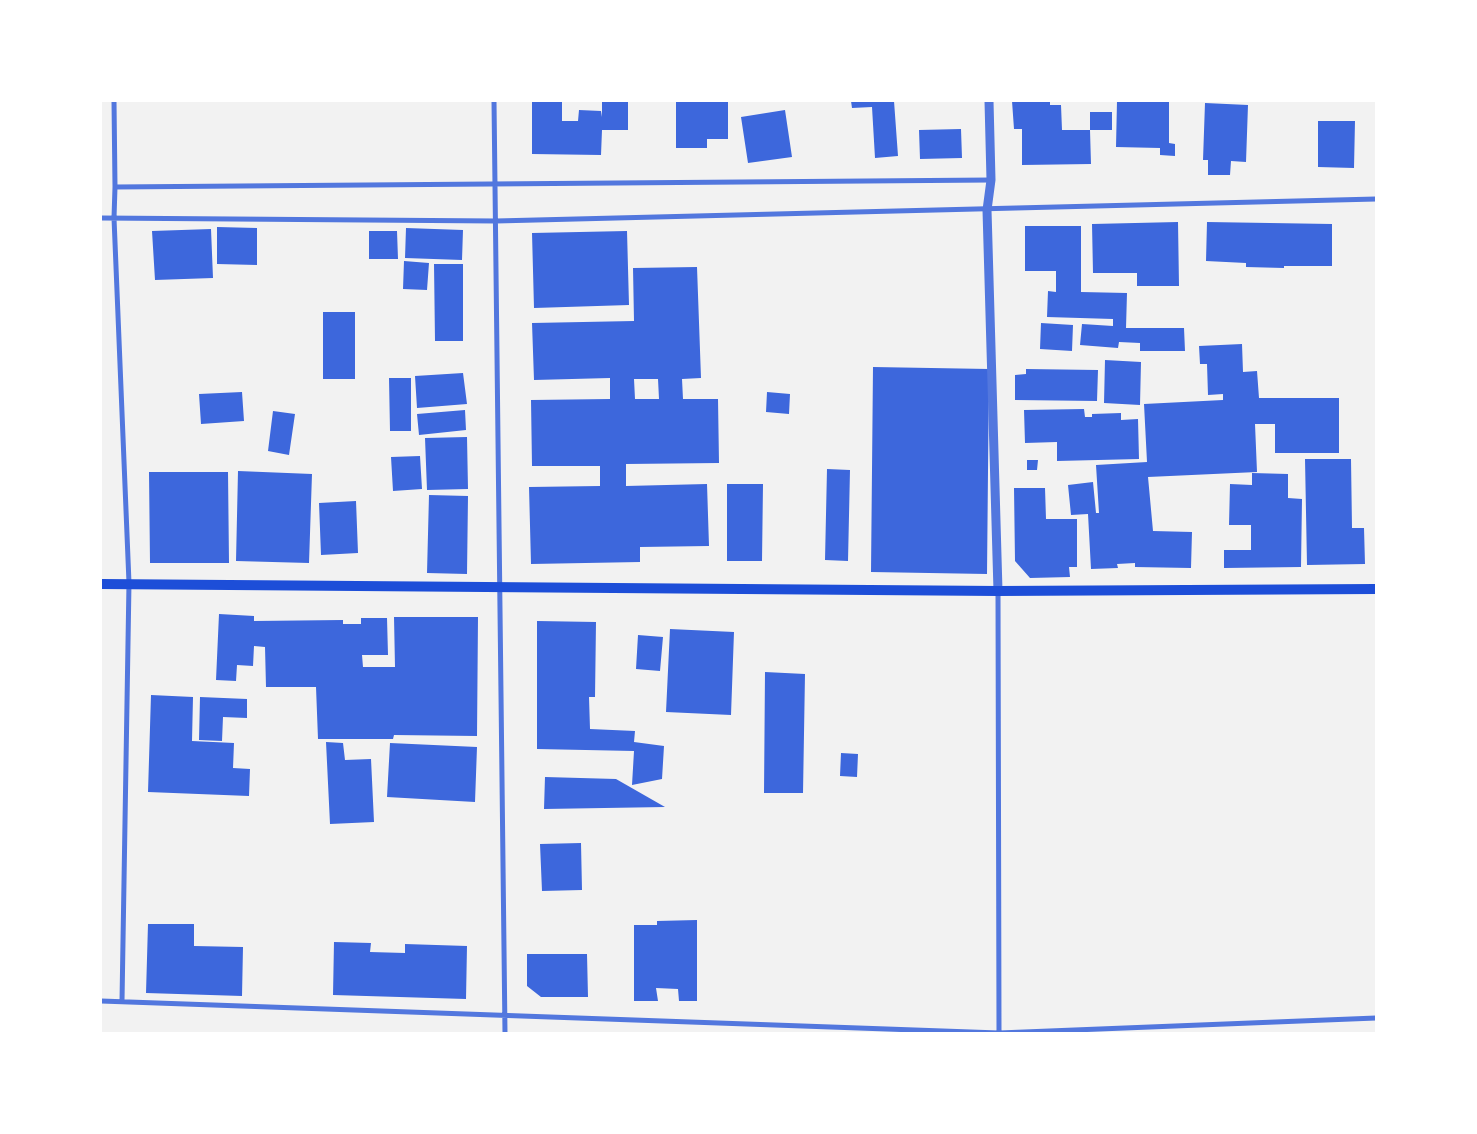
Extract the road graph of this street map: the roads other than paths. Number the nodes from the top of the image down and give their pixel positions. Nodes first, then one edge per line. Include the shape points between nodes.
1 (114, 101) edge
2 (494, 101) edge
3 (989, 101) edge
4 (991, 180) junction
5 (496, 183) junction
6 (116, 187) junction
7 (1376, 199) edge
8 (987, 210) junction
9 (101, 218) edge
10 (114, 218) junction
11 (496, 221) junction
12 (129, 583) junction
13 (101, 584) edge
14 (499, 587) junction
15 (1376, 589) edge
16 (998, 590) junction
17 (101, 1001) edge
18 (122, 1001) junction
19 (505, 1015) junction
20 (1376, 1018) edge
21 (505, 1033) edge
22 (999, 1033) edge

1 - 6 street
2 - 5 street
3 - 4 street
4 - 5 street
4 - 8 street
5 - 6 street
5 - 11 street
6 - 10 street
7 - 8 street
8 - 11 street
8 - 16 street
9 - 10 street
10 - 11 street
10 - 12 street
11 - 14 street
12 - 13 main road
12 - 14 main road
12 - 18 street
14 - 16 main road
14 - 19 street
15 - 16 main road
16 - 22 street
17 - 18 street
18 - 19 street
19 - 21 street
19 - 22 street
20 - 22 street

